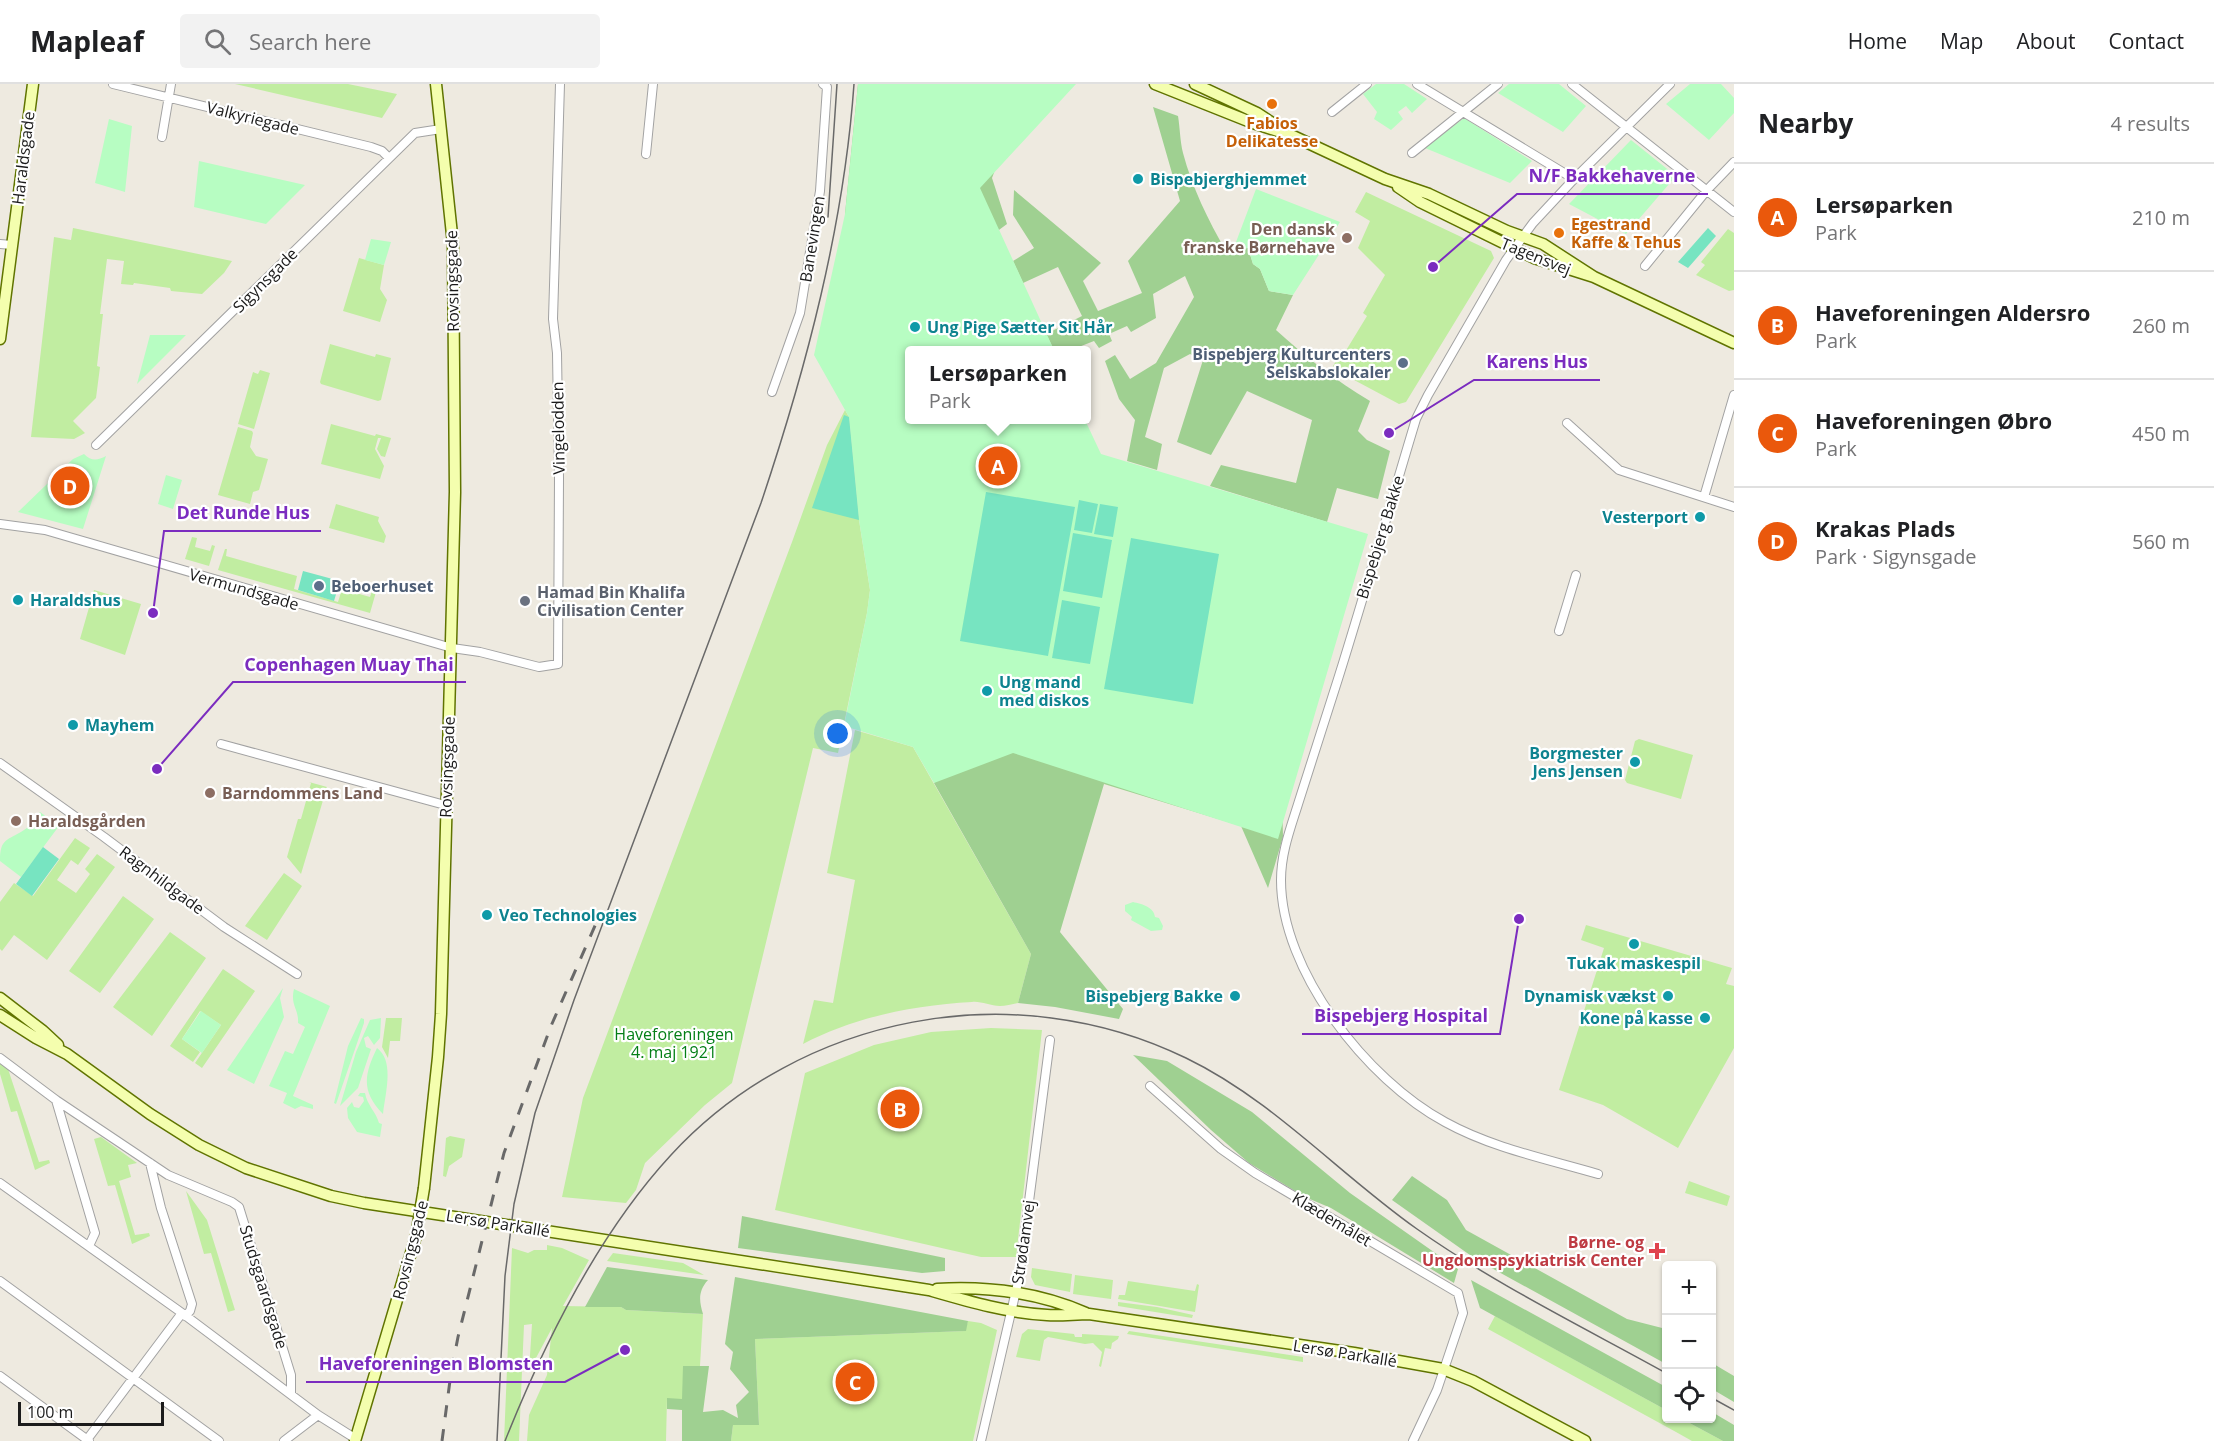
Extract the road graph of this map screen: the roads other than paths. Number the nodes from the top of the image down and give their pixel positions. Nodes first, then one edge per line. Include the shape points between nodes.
1 (33, 84) edge
2 (113, 84) edge
3 (171, 84) edge
4 (435, 84) edge
5 (560, 84) edge
6 (653, 84) edge
7 (823, 84) edge
8 (1158, 84) edge
9 (1195, 84) edge
10 (1367, 84) edge
11 (1417, 84) edge
12 (1498, 84) edge
13 (1572, 84) edge
14 (1670, 84) edge
15 (169, 97) junction
16 (1332, 112) dead end
17 (1463, 112) junction
18 (1626, 126) junction
19 (441, 129) junction
20 (1293, 136) junction
21 (162, 138) dead end
22 (1412, 153) dead end
23 (646, 154) dead end
24 (389, 158) junction
25 (1734, 162) edge
26 (1385, 179) junction
27 (1574, 179) junction
28 (1707, 190) junction
29 (1734, 212) edge
30 (1523, 236) junction
31 (0, 244) edge
32 (12, 245) junction
33 (1515, 249) junction
34 (1645, 266) dead end
35 (1594, 278) junction
36 (0, 339) edge
37 (1734, 343) edge
38 (772, 392) dead end
39 (1734, 395) edge
40 (1567, 423) dead end
41 (96, 445) dead end
42 (1704, 497) junction
43 (1734, 507) edge
44 (0, 524) edge
45 (1576, 575) dead end
46 (1559, 631) dead end
47 (452, 648) junction
48 (220, 744) dead end
49 (0, 763) edge
50 (445, 805) junction
51 (297, 974) dead end
52 (0, 998) edge
53 (0, 1015) edge
54 (1050, 1040) dead end
55 (67, 1054) junction
56 (0, 1058) edge
57 (1150, 1086) dead end
58 (56, 1100) junction
59 (150, 1163) junction
60 (1598, 1174) dead end
61 (0, 1183) edge
62 (89, 1246) junction
63 (0, 1281) edge
64 (929, 1290) junction
65 (1015, 1293) junction
66 (1011, 1310) junction
67 (1089, 1314) junction
68 (184, 1315) junction
69 (1443, 1369) junction
70 (0, 1376) edge
71 (133, 1378) junction
72 (291, 1394) junction
73 (318, 1415) junction
74 (356, 1440) edge
75 (88, 1441) edge
76 (219, 1441) edge
77 (284, 1441) edge
78 (981, 1441) edge
79 (1413, 1441) edge
80 (1585, 1441) edge

1 - 32 street, Haraldsgade
2 - 15 street, Valkyriegade
3 - 15 street
4 - 19 street, Rovsingsgade
5 - 47 street, Vingelodden via 553,319 559,478 558,664 539,667
6 - 23 street
7 - 38 street, Banevingen via 827,87 825,132 812,245 800,313
8 - 20 street, Tagensvej
9 - 20 street, Tagensvej via 1257,113
10 - 16 street
11 - 17 street
12 - 17 street
13 - 18 street
14 - 18 street, Bispebjerg Bakke
15 - 21 street
15 - 24 street, Valkyriegade via 371,147
17 - 22 street
17 - 27 street
18 - 27 street, Bispebjerg Bakke
18 - 28 street
19 - 24 street, Sigynsgade via 415,133
19 - 47 street, Rovsingsgade via 453,244
20 - 26 street, Tagensvej
24 - 41 street, Sigynsgade
25 - 28 street
26 - 30 street, Tagensvej
26 - 33 street, Tagensvej via 1420,202
27 - 30 street, Bispebjerg Bakke
28 - 29 street
28 - 34 street
30 - 33 street, Bispebjerg Bakke
30 - 35 street, Tagensvej via 1543,244
31 - 32 street
32 - 36 street, Haraldsgade
33 - 35 street, Tagensvej
33 - 60 street, Bispebjerg Bakke via 1416,419 1285,845 1283,912 1305,973 1347,1035 1395,1087 1423,1110 1477,1137
35 - 37 street, Tagensvej
39 - 42 street
40 - 42 street via 1619,470
42 - 43 street
44 - 47 street, Vermundsgade via 45,530
45 - 46 street
47 - 50 street, Rovsingsgade
48 - 50 street
49 - 51 street, Ragnhildgade via 224,927
50 - 74 street, Rovsingsgade, bridge via 440,1036 424,1188 416,1236
52 - 55 street, Lersø Parkallé
53 - 55 street, Lersø Parkallé
54 - 65 street, Strødamvej
55 - 64 street, Lersø Parkallé via 199,1145 246,1168 331,1196
56 - 58 street, Studsgaardsgade
57 - 69 street, Klædemålet via 1221,1149 1255,1173 1458,1293 1463,1313
58 - 59 street, Studsgaardsgade
58 - 62 street via 95,1233
59 - 68 street via 192,1304
59 - 72 street, Studsgaardsgade via 239,1207 291,1375
61 - 62 street, Studsgaardsgade
62 - 68 street, Studsgaardsgade
63 - 71 street
64 - 65 street, Lersø Parkallé via 971,1287
64 - 66 street, Lersø Parkallé
65 - 66 street, Strødamvej
65 - 67 street, Lersø Parkallé
66 - 67 street, Lersø Parkallé via 1047,1315
66 - 78 street, Strødamvej
67 - 69 street, Lersø Parkallé
68 - 71 street
68 - 72 street, Studsgaardsgade
69 - 79 street, Klædemålet
69 - 80 street, Lersø Parkallé
70 - 75 street
71 - 75 street
71 - 76 street
72 - 73 street, Studsgaardsgade
73 - 74 street, Studsgaardsgade
73 - 77 street

